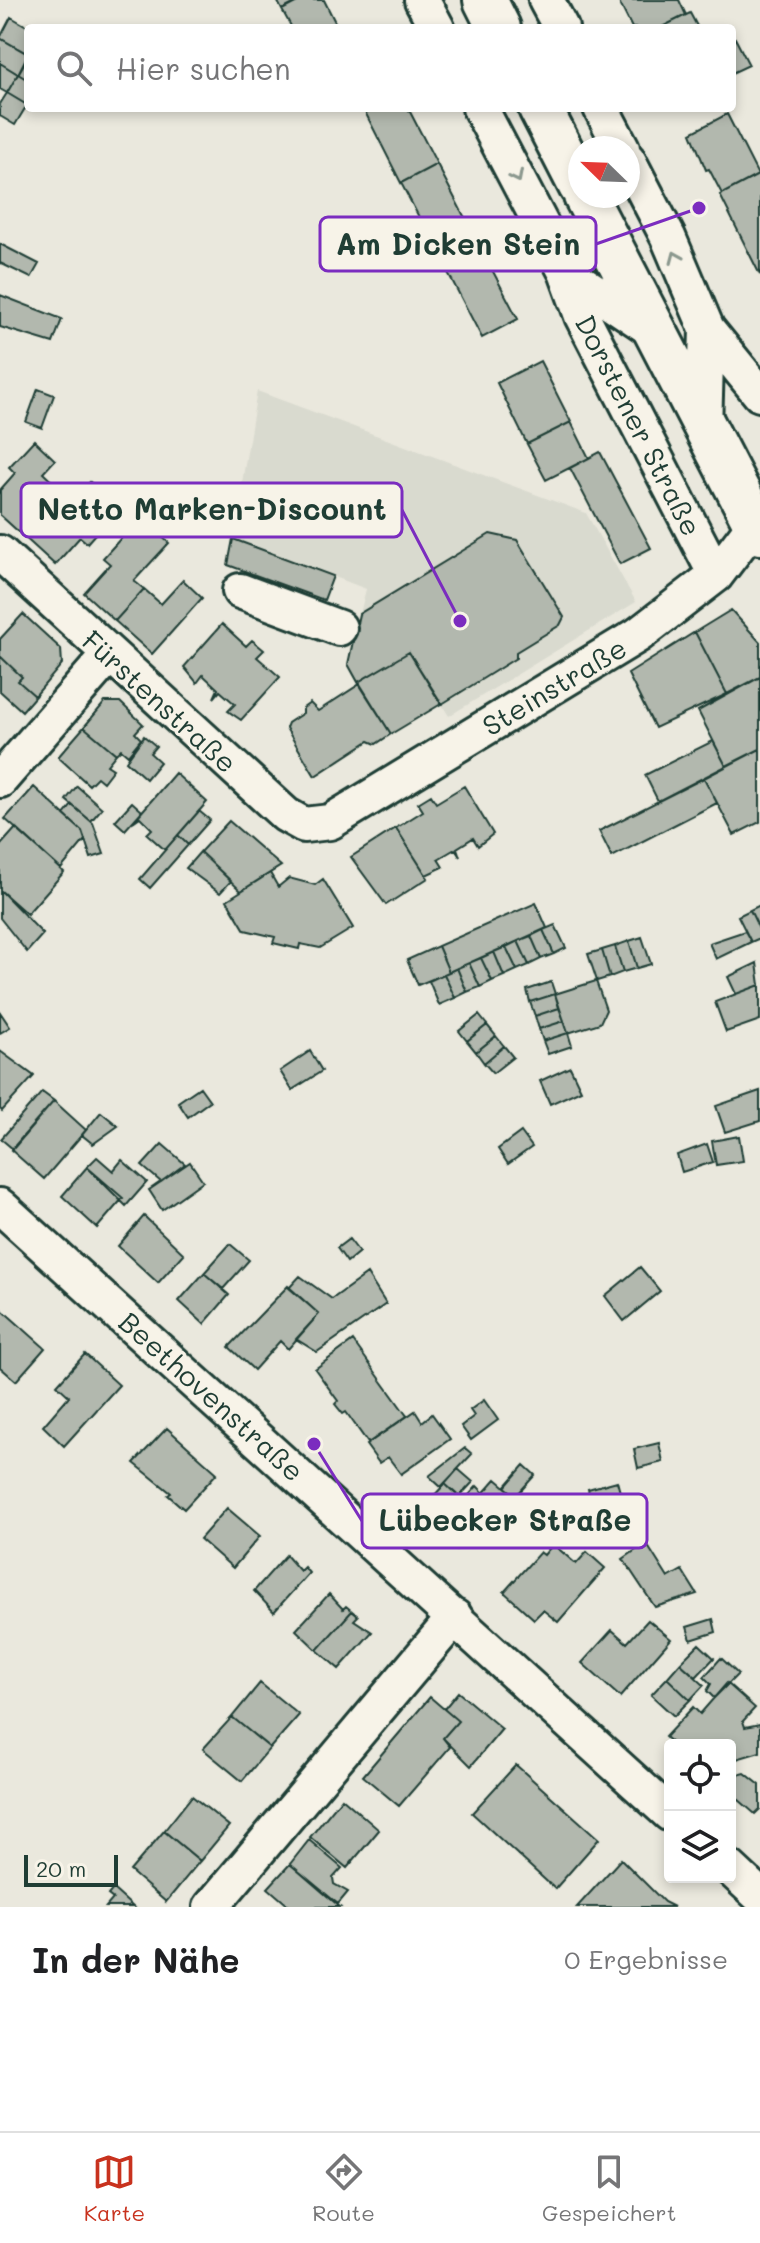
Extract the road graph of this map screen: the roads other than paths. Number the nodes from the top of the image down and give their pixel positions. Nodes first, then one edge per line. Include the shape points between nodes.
1 (422, 0) edge
2 (485, 0) edge
3 (546, 0) edge
4 (435, 24) edge
5 (497, 24) edge
6 (559, 24) edge
7 (482, 112) edge
8 (542, 112) edge
9 (603, 112) edge
10 (616, 136) edge
11 (568, 163) edge
12 (640, 183) edge
13 (591, 208) edge
14 (566, 272) junction
15 (707, 329) junction
16 (657, 333) junction
17 (760, 394) edge
18 (704, 428) junction
19 (758, 524) edge
20 (0, 553) edge
21 (716, 575) junction
22 (240, 591) dead end
23 (339, 628) dead end
24 (108, 656) junction
25 (0, 780) edge
26 (330, 822) joint
27 (0, 1206) edge
28 (455, 1617) junction
29 (667, 1811) edge
30 (736, 1874) edge
31 (760, 1896) edge
32 (211, 1907) edge

1 - 4 street
2 - 5 main road
3 - 6 street
7 -> 14 street, Dorstener Straße
8 - 11 main road
9 - 10 street
15 -> 12 street, Dorstener Straße
13 - 16 main road, Dorstener Straße
14 - 16 street, Dorstener Straße
14 - 21 street, Dorstener Straße via 582,316
15 - 17 street
15 - 18 street, Dorstener Straße
16 - 18 main road, Dorstener Straße
18 - 19 main road, Dorstener Straße
19 - 21 street, Steinstraße
20 - 24 street, Fürstenstraße
21 - 26 street, Steinstraße via 612,652
22 - 23 street
24 - 25 street
24 - 26 street, Fürstenstraße via 286,815 304,825
27 - 28 street, Beethovenstraße
28 - 29 street, Beethovenstraße
28 - 32 street
30 - 31 street

